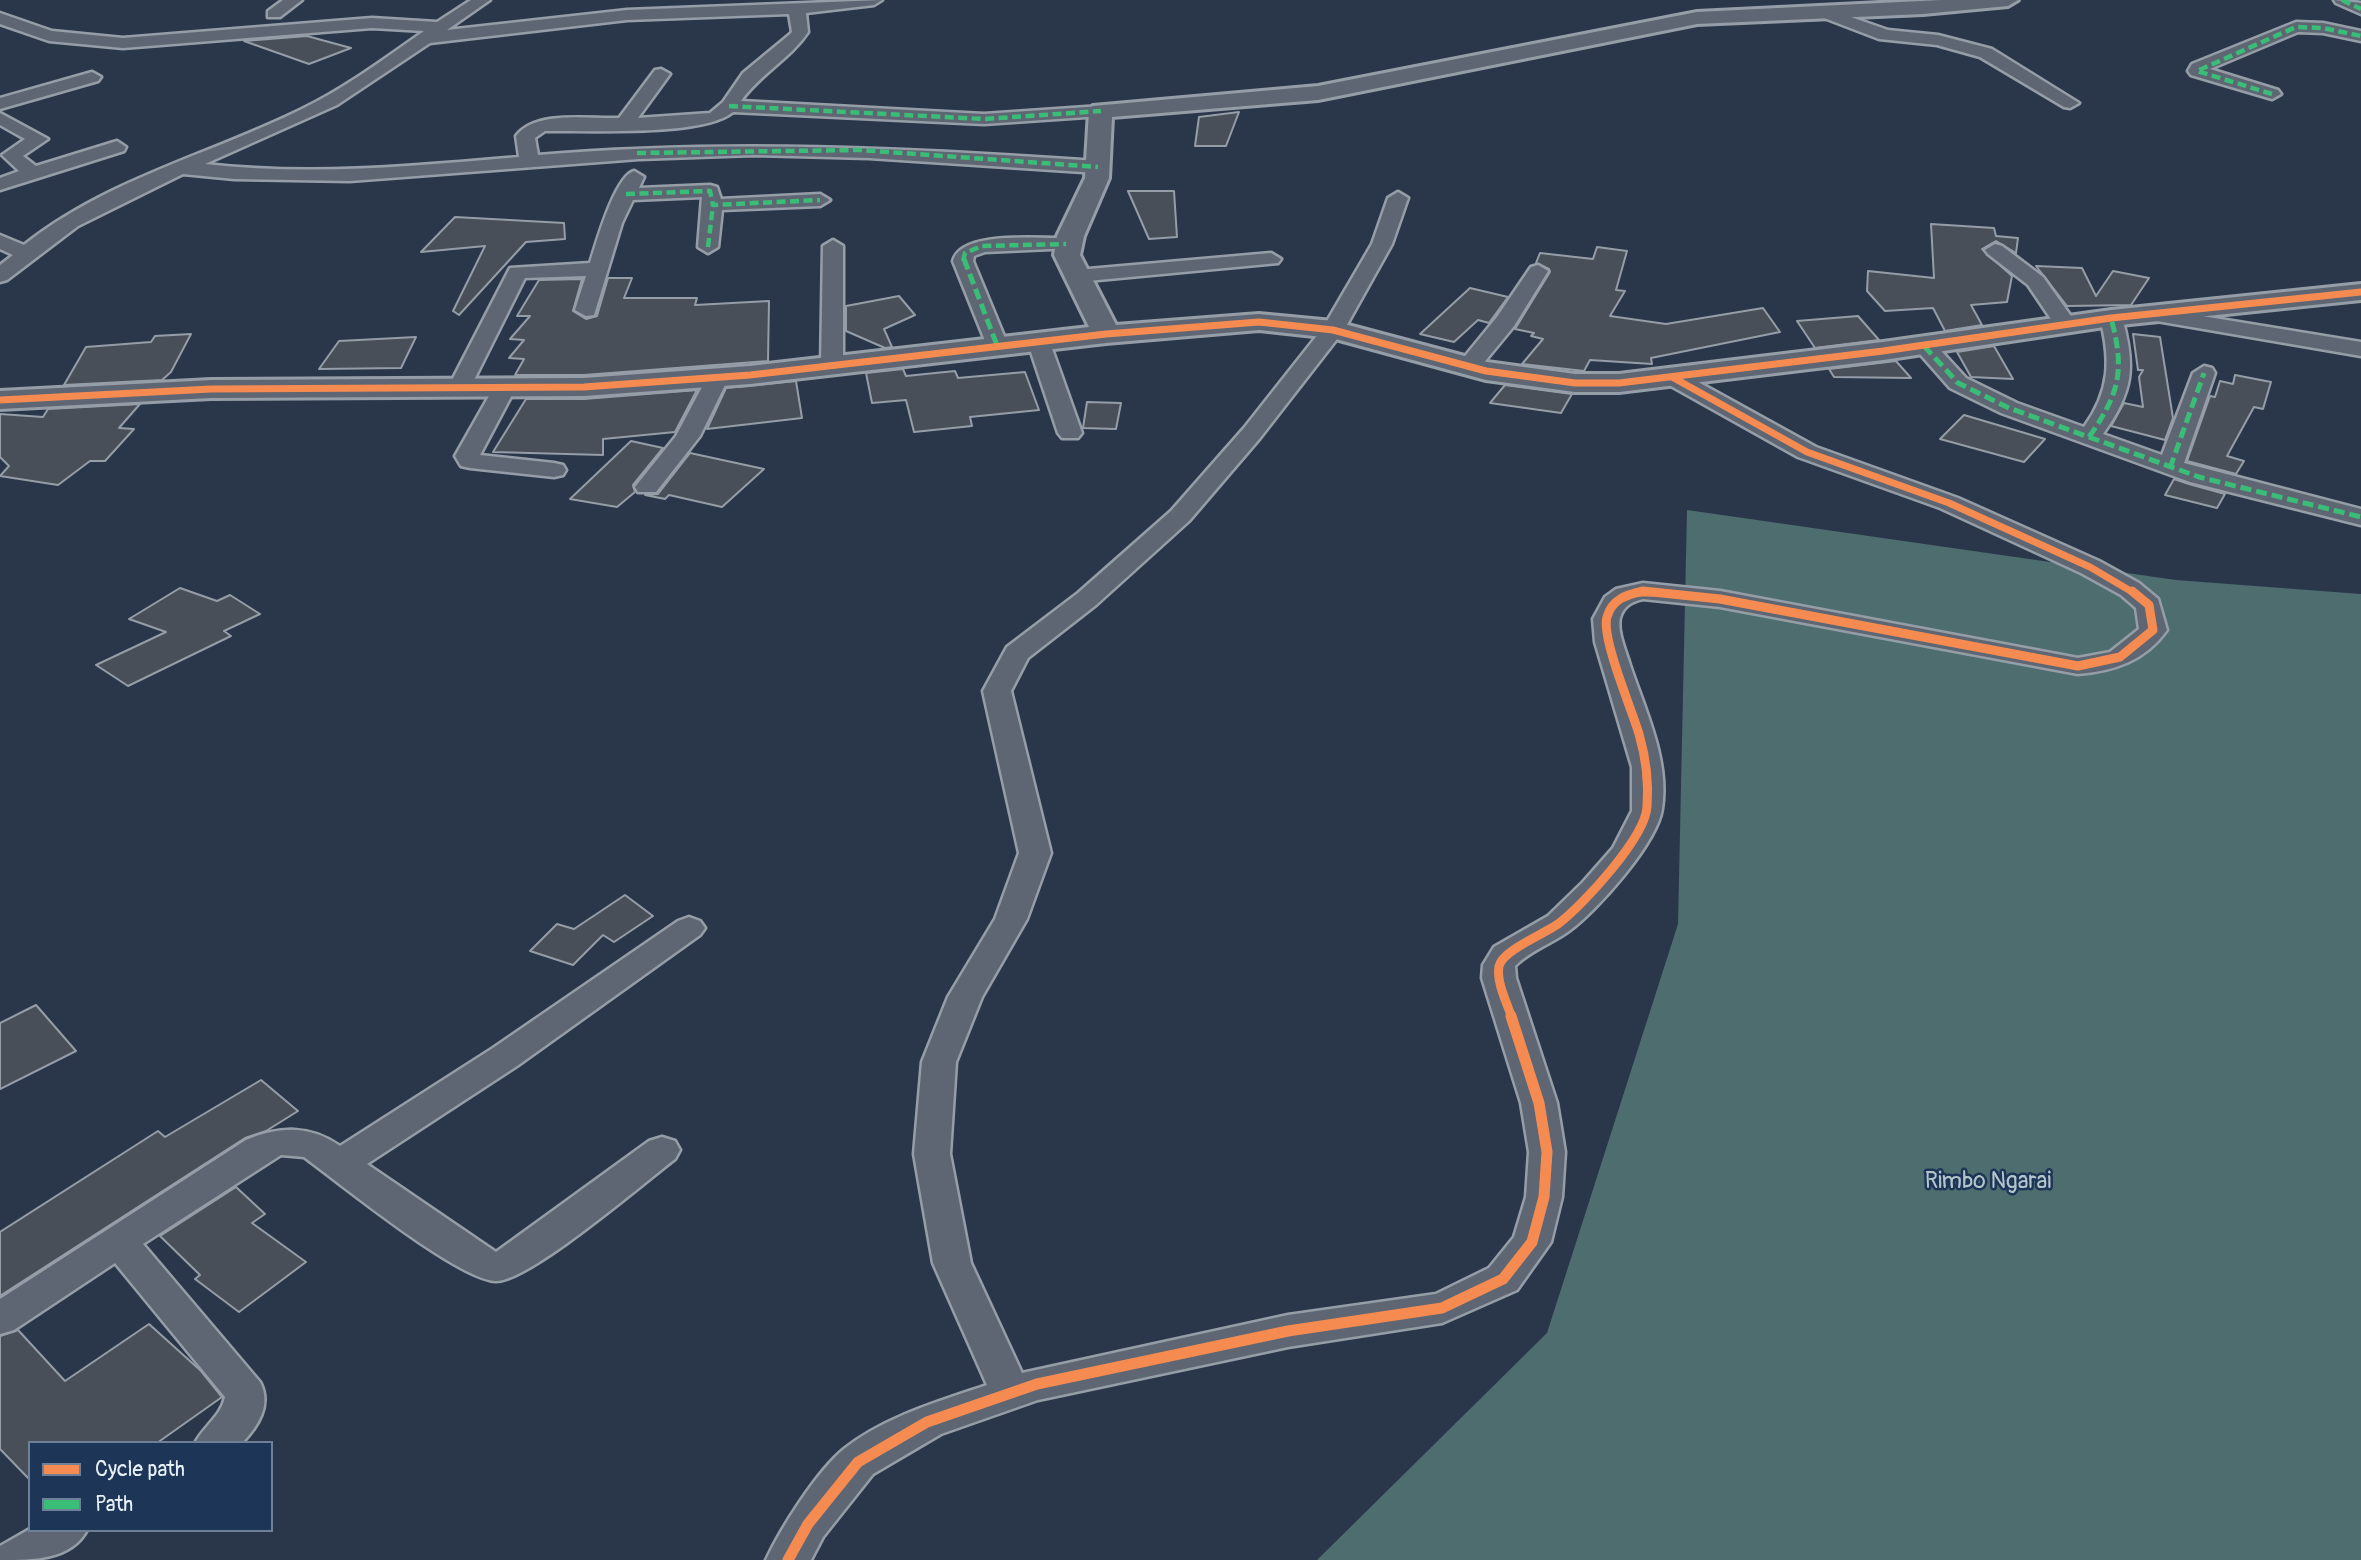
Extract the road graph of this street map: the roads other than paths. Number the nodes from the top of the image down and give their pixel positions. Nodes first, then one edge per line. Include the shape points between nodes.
1 (294, 0) edge
2 (482, 0) edge
3 (874, 0) edge
4 (2008, 0) edge
5 (2342, 0) edge
6 (392, 8) dead end
7 (797, 8) junction
8 (2361, 9) edge
9 (1825, 13) junction
10 (274, 14) dead end
11 (0, 18) edge
12 (372, 23) junction
13 (438, 27) junction
14 (2361, 36) edge
15 (421, 39) junction
16 (661, 74) dead end
17 (92, 77) dead end
18 (2272, 94) dead end
19 (2070, 103) dead end
20 (0, 104) edge
21 (729, 106) junction
22 (1101, 111) junction
23 (0, 118) edge
24 (626, 121) junction
25 (117, 147) dead end
26 (637, 153) junction
27 (530, 163) junction
28 (176, 167) junction
29 (1098, 167) junction
30 (33, 173) junction
31 (0, 184) edge
32 (626, 194) junction
33 (1398, 198) dead end
34 (820, 200) dead end
35 (713, 205) junction
36 (0, 241) edge
37 (1066, 244) junction
38 (833, 246) dead end
39 (708, 247) dead end
40 (1995, 250) dead end
41 (25, 253) junction
42 (1271, 259) dead end
43 (598, 269) junction
44 (1538, 271) dead end
45 (0, 276) edge
46 (1077, 276) junction
47 (2361, 292) edge
48 (586, 310) dead end
49 (2152, 314) junction
50 (2111, 318) junction
51 (2067, 326) junction
52 (1333, 330) junction
53 (1106, 334) junction
54 (1039, 343) junction
55 (1924, 346) junction
56 (998, 348) junction
57 (2361, 349) edge
58 (832, 366) junction
59 (1469, 366) junction
60 (2204, 373) dead end
61 (718, 377) junction
62 (1672, 377) junction
63 (458, 390) junction
64 (504, 390) junction
65 (0, 400) edge
66 (1070, 433) dead end
67 (2089, 437) junction
68 (2171, 468) junction
69 (554, 470) dead end
70 (647, 487) dead end
71 (2361, 517) edge
72 (689, 928) dead end
73 (662, 1150) dead end
74 (340, 1164) junction
75 (120, 1242) junction
76 (0, 1319) edge
77 (1011, 1393) junction
78 (218, 1441) edge
79 (63, 1532) edge
80 (15, 1560) edge
81 (788, 1560) edge

1 - 10 street
2 - 13 street
3 - 7 street
4 - 9 street
5 - 8 street
6 - 12 street
7 - 15 street via 627,15
7 - 21 street via 800,32 749,77
9 - 19 street via 1885,36 1938,40 1977,50
9 - 22 street via 1697,18 1318,93
11 - 12 street via 49,36 123,43
12 - 13 street
13 - 15 street
14 - 18 street via 2296,27 2197,71
15 - 28 street via 310,112
16 - 24 street
17 - 20 street
21 - 22 street via 984,119
21 - 24 street via 716,117 701,121
22 - 29 street
23 - 30 street via 38,135 34,144 11,155
24 - 27 street via 541,126 525,136
25 - 30 street
26 - 27 street
26 - 29 street via 860,150
26 - 32 street via 635,176
27 - 28 street via 285,177
28 - 41 street via 94,207
29 - 37 street via 1085,209
30 - 31 street
32 - 35 street via 709,191
32 - 43 street
33 - 52 street via 1382,244
34 - 35 street
35 - 39 street
36 - 41 street
37 - 46 street
37 - 56 street via 982,246 965,253 963,261
38 - 58 street
40 - 51 street via 2036,281
41 - 45 street
42 - 46 street
43 - 48 street
43 - 63 street via 517,272
44 - 59 street
46 - 53 street
47 - 49 street
49 - 50 street
49 - 57 street
50 - 51 street
50 - 67 street via 2123,377 2109,411
51 - 55 street
52 - 53 street via 1259,322
52 - 59 street
52 - 77 street via 1180,516 1087,599 1017,653 996,691 1035,853 1011,919 965,998 939,1062 932,1154 952,1263
53 - 54 street
54 - 56 street
54 - 66 street
55 - 62 street
55 - 67 street via 1948,374 1972,392
56 - 58 street
58 - 61 street
59 - 62 street via 1575,383
60 - 68 street
61 - 64 street
61 - 70 street via 679,453
62 - 77 street via 1807,452 1950,503 2090,567 2149,605 2153,630 2134,651 2110,663 2078,666 1720,599 1643,591 1625,594 1606,619 1647,767 1647,811 1626,852 1594,889 1559,923 1506,955 1499,965 1499,978 1539,1103 1547,1152 1544,1197 1532,1242 1503,1279 1442,1308 1289,1331
63 - 64 street
63 - 65 street via 211,389
64 - 69 street via 467,456 470,461
67 - 68 street
68 - 71 street
72 - 74 street via 505,1057
73 - 74 street via 517,1259 497,1267 476,1261
74 - 75 street via 301,1141 279,1140
75 - 76 street
75 - 78 street via 246,1394 241,1418
77 - 81 street via 927,1422 858,1462 808,1524
79 - 80 street

